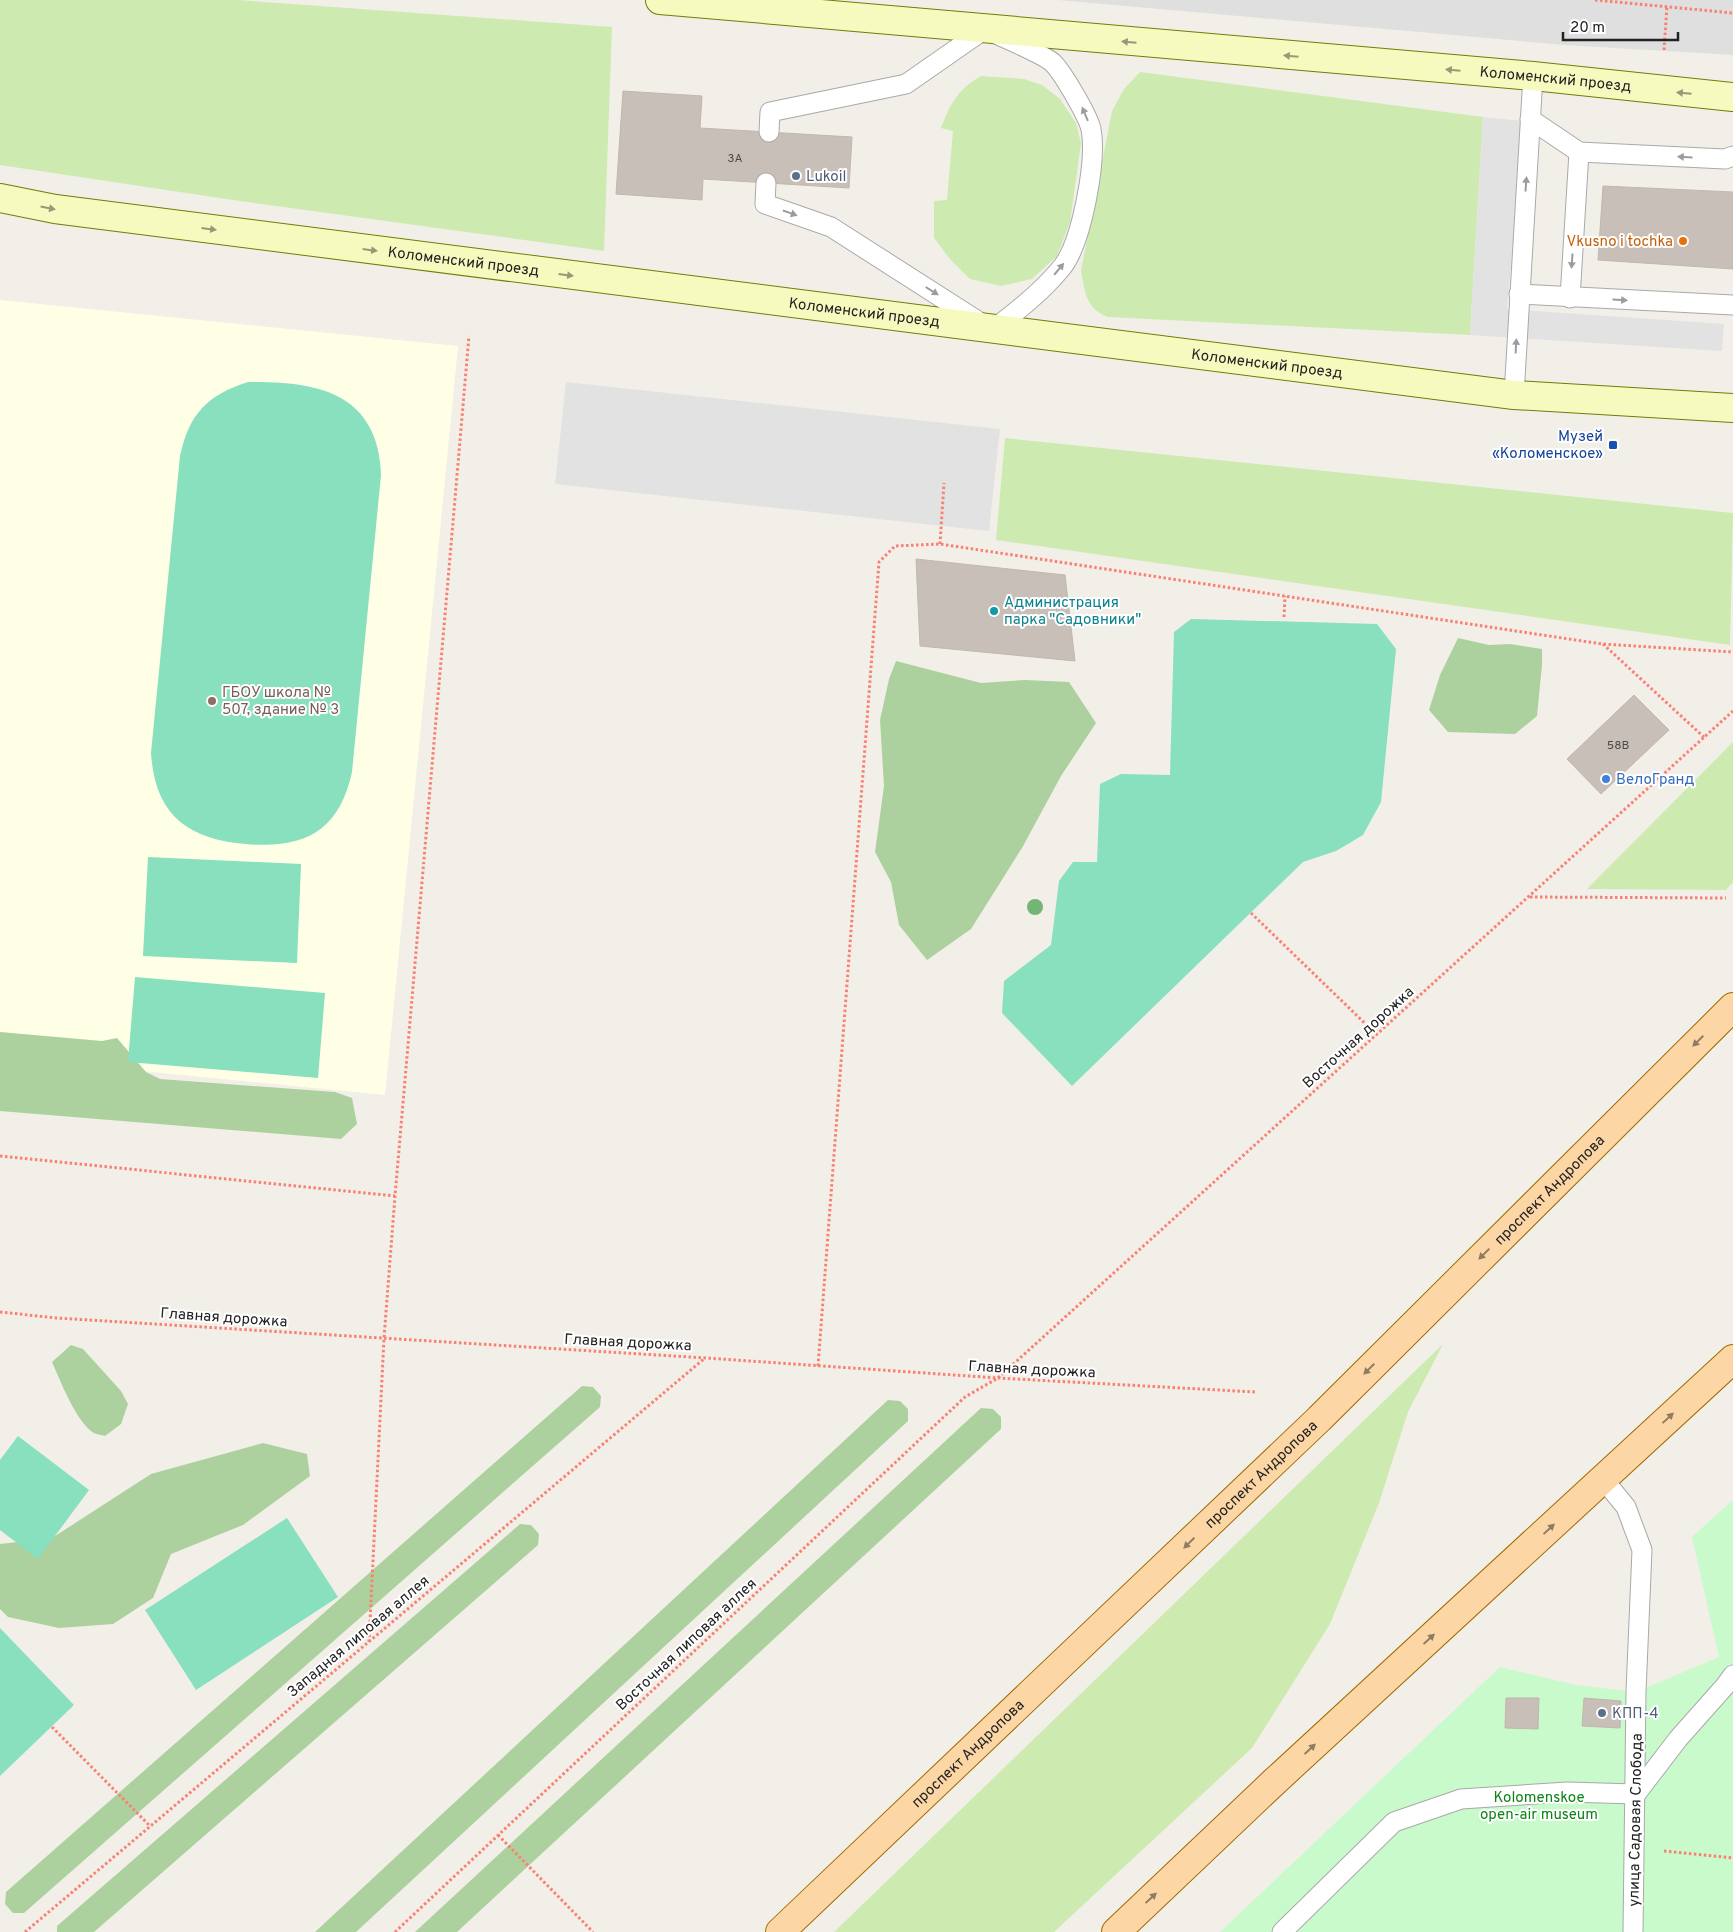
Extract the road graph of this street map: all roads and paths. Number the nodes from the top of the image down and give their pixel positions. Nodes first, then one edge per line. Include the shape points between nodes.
1 (660, 0) edge
2 (1595, 0) edge
3 (1667, 6) junction
4 (1733, 13) edge
5 (985, 29) junction
6 (1664, 50) dead end
7 (1533, 76) junction
8 (1733, 97) edge
9 (1530, 119) junction
10 (769, 132) dead end
11 (1579, 152) junction
12 (1733, 156) edge
13 (766, 183) dead end
14 (0, 198) edge
15 (1519, 294) junction
16 (1570, 298) junction
17 (1733, 305) edge
18 (992, 330) junction
19 (469, 336) dead end
20 (1514, 394) junction
21 (1733, 408) edge
22 (944, 483) dead end
23 (940, 544) junction
24 (1285, 596) junction
25 (1284, 617) dead end
26 (1602, 644) junction
27 (1733, 652) edge
28 (1733, 711) edge
29 (1706, 738) junction
30 (1530, 897) junction
31 (1726, 898) dead end
32 (1251, 913) dead end
33 (1733, 1007) edge
34 (1377, 1035) junction
35 (0, 1156) edge
36 (394, 1196) junction
37 (0, 1312) edge
38 (384, 1338) junction
39 (706, 1358) junction
40 (1733, 1359) edge
41 (818, 1366) junction
42 (998, 1378) junction
43 (1255, 1392) dead end
44 (1603, 1479) junction
45 (369, 1642) junction
46 (1733, 1674) edge
47 (52, 1727) dead end
48 (1636, 1794) junction
49 (150, 1826) junction
50 (498, 1835) junction
51 (1636, 1849) junction
52 (1733, 1858) edge
53 (25, 1932) edge
54 (395, 1932) edge
55 (593, 1932) edge
56 (780, 1932) edge
57 (1116, 1932) edge
58 (1282, 1932) edge
59 (1633, 1932) edge

1 - 5 main road, Коломенский проезд
2 - 3 path
3 - 4 path
3 - 6 path
7 -> 5 main road, Коломенский проезд
5 - 10 lane via 906,84 770,112
18 -> 5 lane via 1025,306 1064,265 1080,227 1091,175 1091,129 1081,105 1053,63
8 -> 7 main road, Коломенский проезд
7 - 9 lane
9 - 11 lane
15 -> 9 lane
12 -> 11 lane via 1725,159
11 -> 16 lane
13 -> 18 lane via 765,204 831,227
14 -> 18 main road, Коломенский проезд via 65,210
15 - 16 lane
20 -> 15 lane
16 -> 17 lane
18 - 20 main road, Коломенский проезд
19 - 36 path
20 - 21 main road, Коломенский проезд
22 - 23 path
23 - 24 path
23 - 41 path via 895,546 879,562
24 - 25 path
24 - 26 path
26 - 27 path
26 - 29 path
28 - 29 path, Восточная дорожка
29 - 30 path, Восточная дорожка
30 - 31 path
30 - 34 path, Восточная дорожка
32 - 34 path
33 -> 56 main road, проспект Андропова via 1319,1418
34 - 42 path, Восточная дорожка
35 - 36 path
36 - 38 path
37 - 38 path, Главная дорожка
38 - 39 path, Главная дорожка
38 - 45 path
39 - 41 path, Главная дорожка
39 - 45 path, Западная липовая аллея
44 -> 40 main road
41 - 42 path, Главная дорожка
42 - 43 path, Главная дорожка
42 - 50 path, Восточная липовая аллея via 965,1397
44 - 48 lane, улица Садовая Слобода via 1626,1507 1642,1550 1636,1692
57 -> 44 main road via 1281,1775
45 - 49 path, Западная липовая аллея
46 - 48 lane
47 - 49 path
48 - 51 lane, улица Садовая Слобода
48 - 58 lane via 1567,1792 1461,1799 1394,1822
49 - 53 path, Западная липовая аллея
50 - 54 path, Восточная липовая аллея
50 - 55 path
51 - 52 path
51 - 59 lane, улица Садовая Слобода

